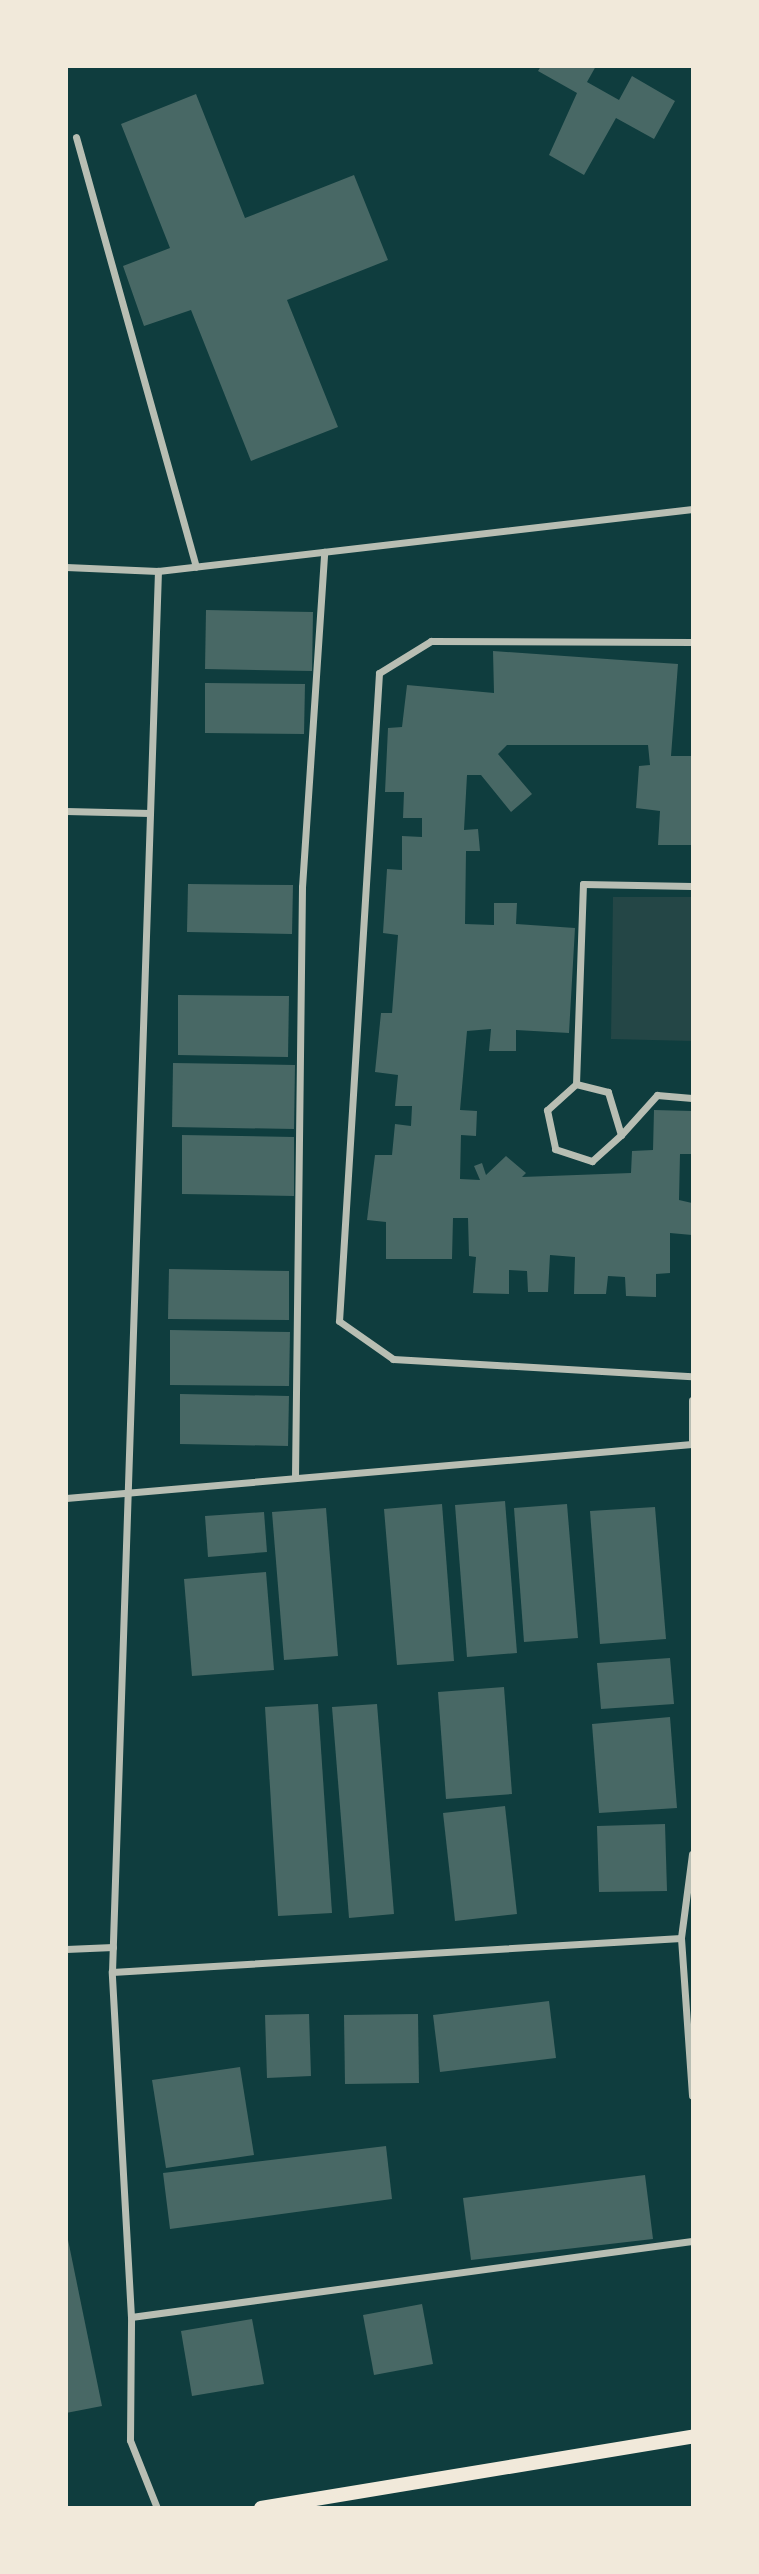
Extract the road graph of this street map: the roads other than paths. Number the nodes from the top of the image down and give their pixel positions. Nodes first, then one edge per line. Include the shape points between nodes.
1 (76, 137) dead end
2 (692, 509) edge
3 (324, 552) junction
4 (66, 567) edge
5 (196, 567) junction
6 (158, 571) junction
7 (692, 642) edge
8 (66, 811) edge
9 (150, 813) junction
10 (692, 886) edge
11 (576, 1084) junction
12 (692, 1098) edge
13 (621, 1135) junction
14 (692, 1376) edge
15 (692, 1401) edge
16 (692, 1442) edge
17 (295, 1477) junction
18 (128, 1490) junction
19 (66, 1498) edge
20 (692, 1854) edge
21 (681, 1938) junction
22 (113, 1947) junction
23 (66, 1949) edge
24 (112, 1972) junction
25 (692, 2096) edge
26 (692, 2241) edge
27 (131, 2316) junction
28 (692, 2437) edge
29 (157, 2508) edge
30 (261, 2508) edge

1 - 5 street
2 - 3 street
3 - 5 street
3 - 17 street via 302,887
4 - 6 street
5 - 6 street
6 - 9 street
7 - 14 street via 431,641 379,673 339,1321 393,1359 467,1368 547,1366
8 - 9 street
9 - 18 street
10 - 11 street via 583,884
11 - 13 street via 608,1092
11 - 13 street via 547,1110 555,1149 592,1161
12 - 13 street via 657,1095
15 - 16 street
16 - 17 street
17 - 18 street
18 - 19 street
18 - 22 street
20 - 21 street
21 - 24 street
21 - 25 street
22 - 23 street
22 - 24 street
24 - 27 street
26 - 27 street
27 - 29 street via 130,2440
28 - 30 main road

